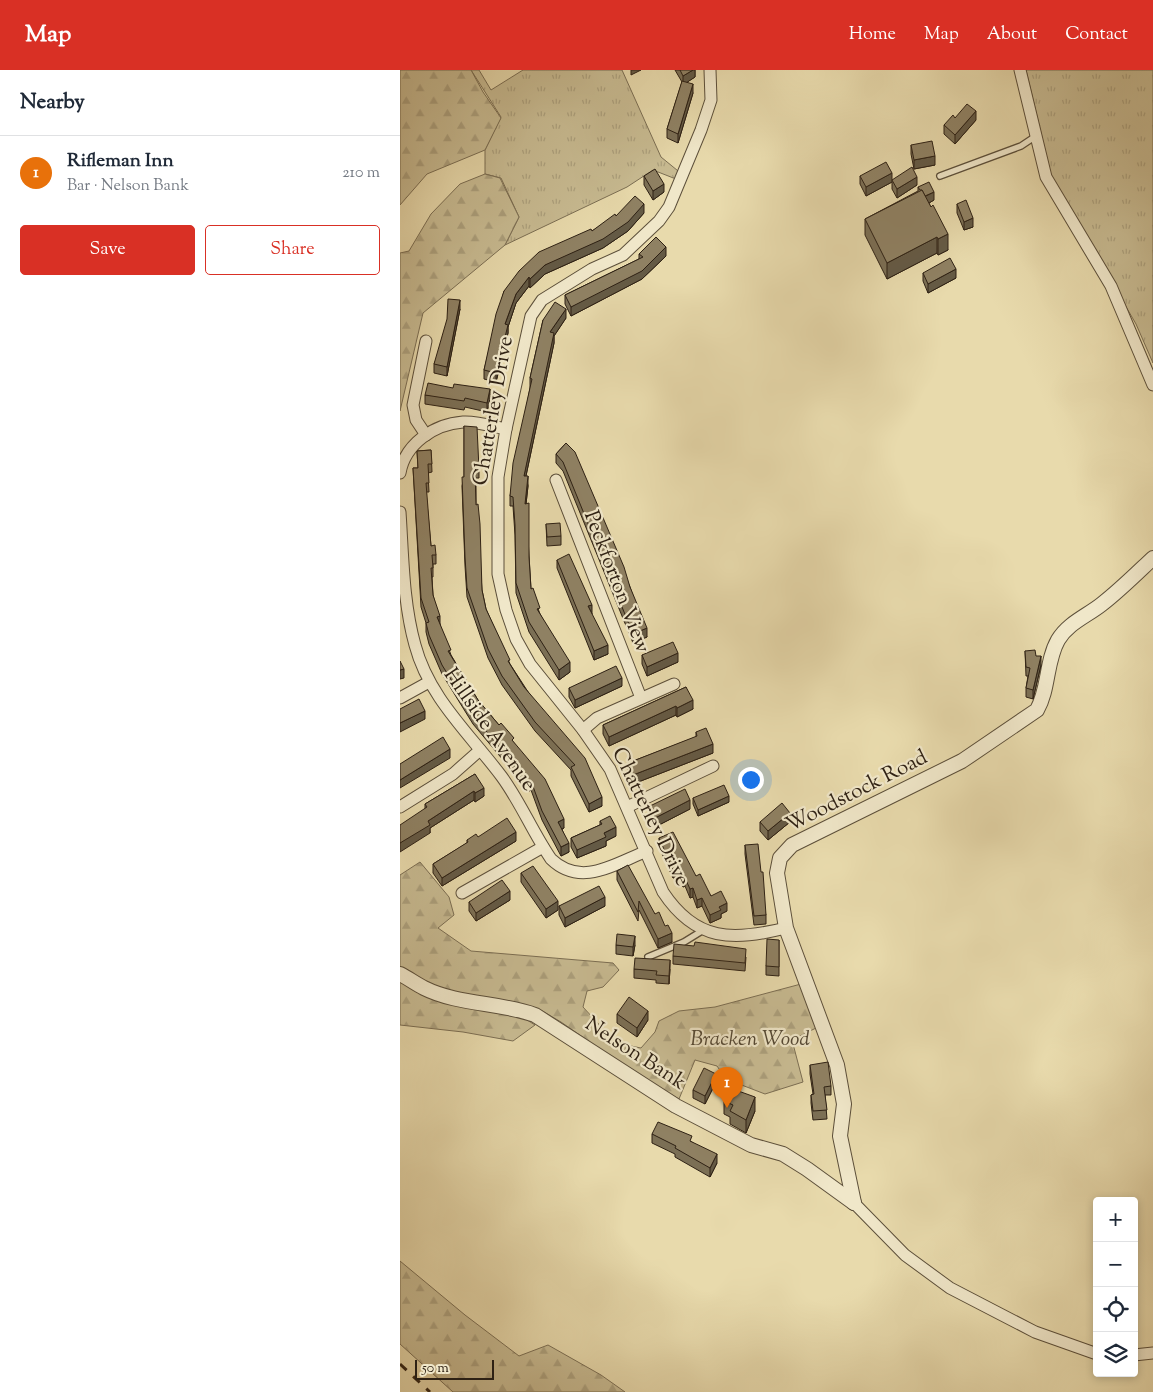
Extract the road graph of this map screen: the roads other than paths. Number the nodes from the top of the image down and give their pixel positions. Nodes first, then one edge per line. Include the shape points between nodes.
1 (710, 70) edge
2 (1020, 70) edge
3 (1036, 136) junction
4 (940, 176) dead end
5 (426, 341) dead end
6 (1153, 385) edge
7 (506, 429) junction
8 (426, 435) junction
9 (400, 473) edge
10 (556, 480) dead end
11 (400, 512) edge
12 (1153, 558) edge
13 (403, 604) edge
14 (429, 682) junction
15 (674, 684) dead end
16 (400, 698) edge
17 (641, 698) junction
18 (583, 730) junction
19 (480, 750) junction
20 (713, 766) dead end
21 (400, 806) edge
22 (627, 807) junction
23 (542, 847) junction
24 (647, 851) junction
25 (462, 893) dead end
26 (786, 928) junction
27 (705, 929) junction
28 (648, 957) edge
29 (400, 974) edge
30 (854, 1203) junction
31 (1093, 1353) edge
32 (1153, 1353) edge
33 (1138, 1355) edge

1 - 7 street, Chatterley Drive via 711,100 669,207 647,235 624,256 558,288 542,300 531,316
2 - 3 street
3 - 4 lane via 1021,146
3 - 6 street via 1046,177 1111,286
5 - 8 street via 413,405 416,420
7 - 8 street via 464,422 437,428
7 - 18 street, Chatterley Drive via 498,477 497,523 498,574 506,610 516,639 530,664
8 - 9 street via 408,454
10 - 17 street, Peckforton View
11 - 13 street, Hillside Avenue
12 - 26 street, Woodstock Road via 1100,606 1072,624 1058,640 1037,710 962,761 792,845 780,858 778,873
13 - 14 street, Hillside Avenue
14 - 16 street
14 - 19 street, Hillside Avenue via 445,708
15 - 17 street
17 - 18 street via 597,718
18 - 22 street, Chatterley Drive via 610,769
19 - 21 street via 453,774
19 - 23 street, Hillside Avenue via 511,790
20 - 22 street
22 - 24 street, Chatterley Drive
23 - 24 street, Hillside Avenue via 560,867 580,874 592,873
23 - 25 street
24 - 27 street, Chatterley Drive via 673,907 692,924
26 - 27 street, Chatterley Drive via 754,936 726,937
26 - 30 street, Woodstock Road via 837,1065 844,1104 840,1136
27 - 28 lane
29 - 30 street, Nelson Bank via 424,988 450,997 518,1009 551,1024 676,1106 751,1145 783,1154
30 - 31 street via 905,1255 950,1288 1036,1332
32 - 33 street

